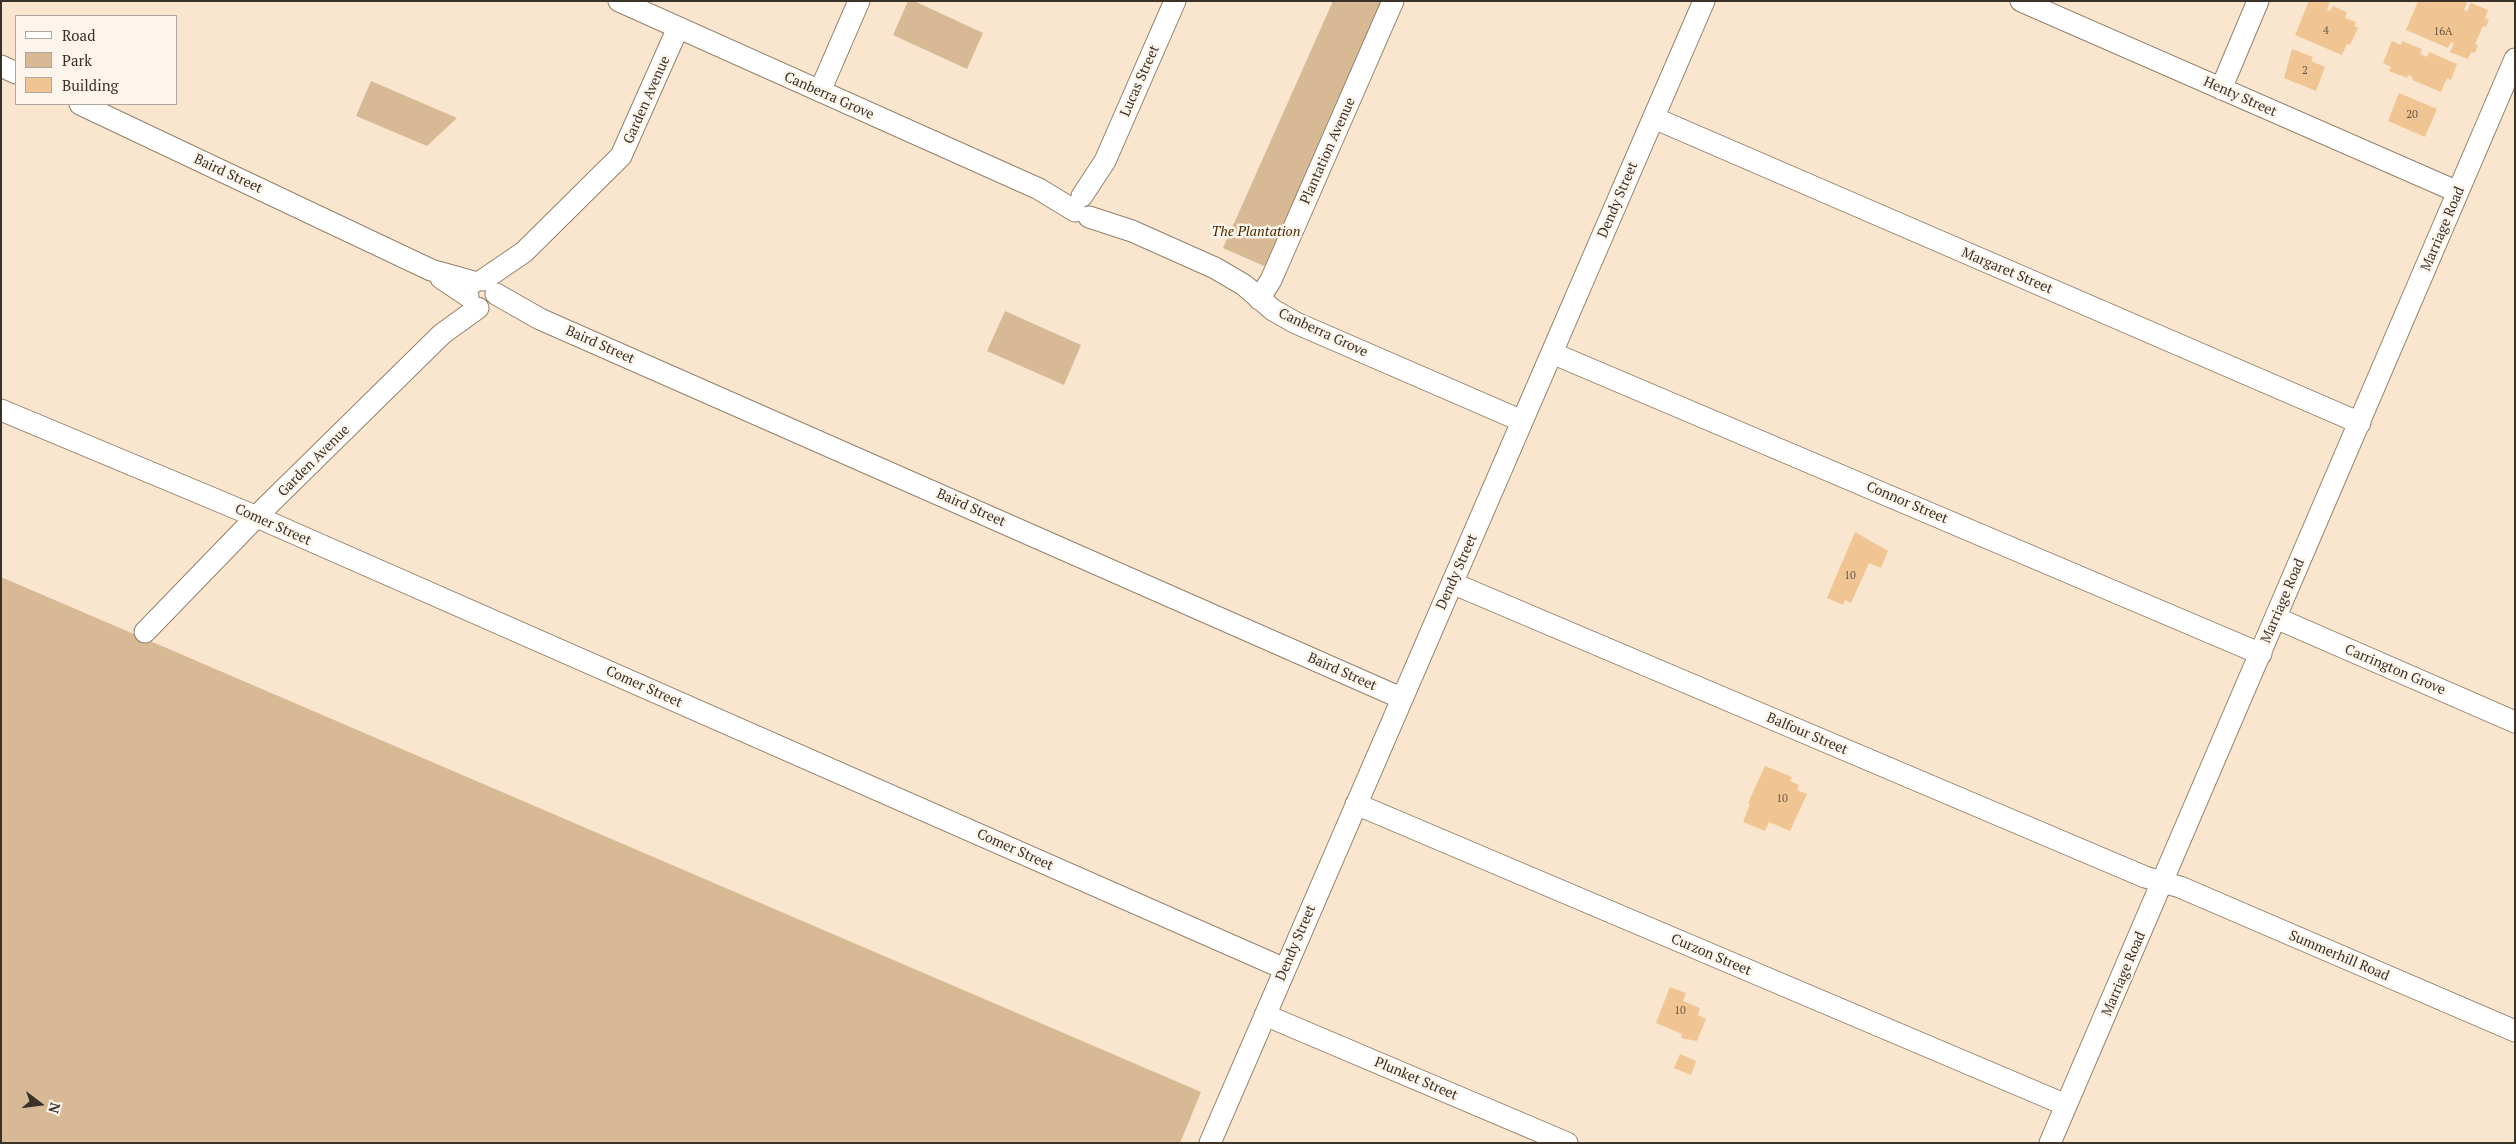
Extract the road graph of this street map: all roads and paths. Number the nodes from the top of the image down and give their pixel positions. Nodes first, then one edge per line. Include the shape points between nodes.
1 (619, 1) edge
2 (859, 1) edge
3 (1175, 1) edge
4 (1393, 1) edge
5 (1704, 1) edge
6 (2021, 1) edge
7 (2258, 1) edge
8 (678, 28) junction
9 (2515, 59) edge
10 (1, 66) edge
11 (15, 73) edge
12 (2221, 89) junction
13 (820, 92) junction
14 (82, 105) edge
15 (1654, 118) junction
16 (2458, 192) junction
17 (1086, 205) junction
18 (482, 294) junction
19 (1259, 299) junction
20 (1552, 353) junction
21 (1, 410) edge
22 (1522, 421) junction
23 (2360, 424) junction
24 (257, 517) junction
25 (1452, 583) junction
26 (2276, 618) junction
27 (145, 632) dead end
28 (2261, 654) junction
29 (1401, 698) junction
30 (2515, 722) edge
31 (1356, 804) junction
32 (2163, 882) junction
33 (1285, 969) junction
34 (1265, 1015) junction
35 (2515, 1031) edge
36 (2066, 1105) junction
37 (1210, 1143) edge
38 (1567, 1143) edge
39 (2050, 1143) edge

1 - 8 street, Canberra Grove
2 - 13 street
3 - 17 street, Lucas Street
4 - 19 street, Plantation Avenue via 1271,280
5 - 15 street, Dendy Street
6 - 12 street, Henty Street
7 - 12 street
8 - 13 street, Canberra Grove
8 - 18 street, Garden Avenue via 621,156
9 - 16 street, Marriage Road
10 - 11 street
12 - 16 street, Henty Street
13 - 17 street, Canberra Grove via 1040,189
14 - 18 street, Baird Street
15 - 20 street, Dendy Street
15 - 23 street, Margaret Street
16 - 23 street, Marriage Road
17 - 19 street, Canberra Grove via 1132,231 1232,277
18 - 24 street, Garden Avenue
18 - 29 street, Baird Street
19 - 22 street, Canberra Grove via 1284,318
20 - 22 street, Dendy Street
20 - 28 street, Connor Street
21 - 24 street, Comer Street
22 - 25 street, Dendy Street
23 - 26 street, Marriage Road
24 - 27 street, Garden Avenue
24 - 33 street, Comer Street
25 - 29 street, Dendy Street
25 - 32 street, Balfour Street
26 - 28 street, Marriage Road
26 - 30 street, Carrington Grove
28 - 32 street, Marriage Road
29 - 31 street, Dendy Street
31 - 33 street, Dendy Street
31 - 36 street, Curzon Street
32 - 35 street, Summerhill Road
32 - 36 street, Marriage Road
33 - 34 street, Dendy Street
34 - 37 street, Dendy Street
34 - 38 street, Plunket Street
36 - 39 street, Marriage Road

